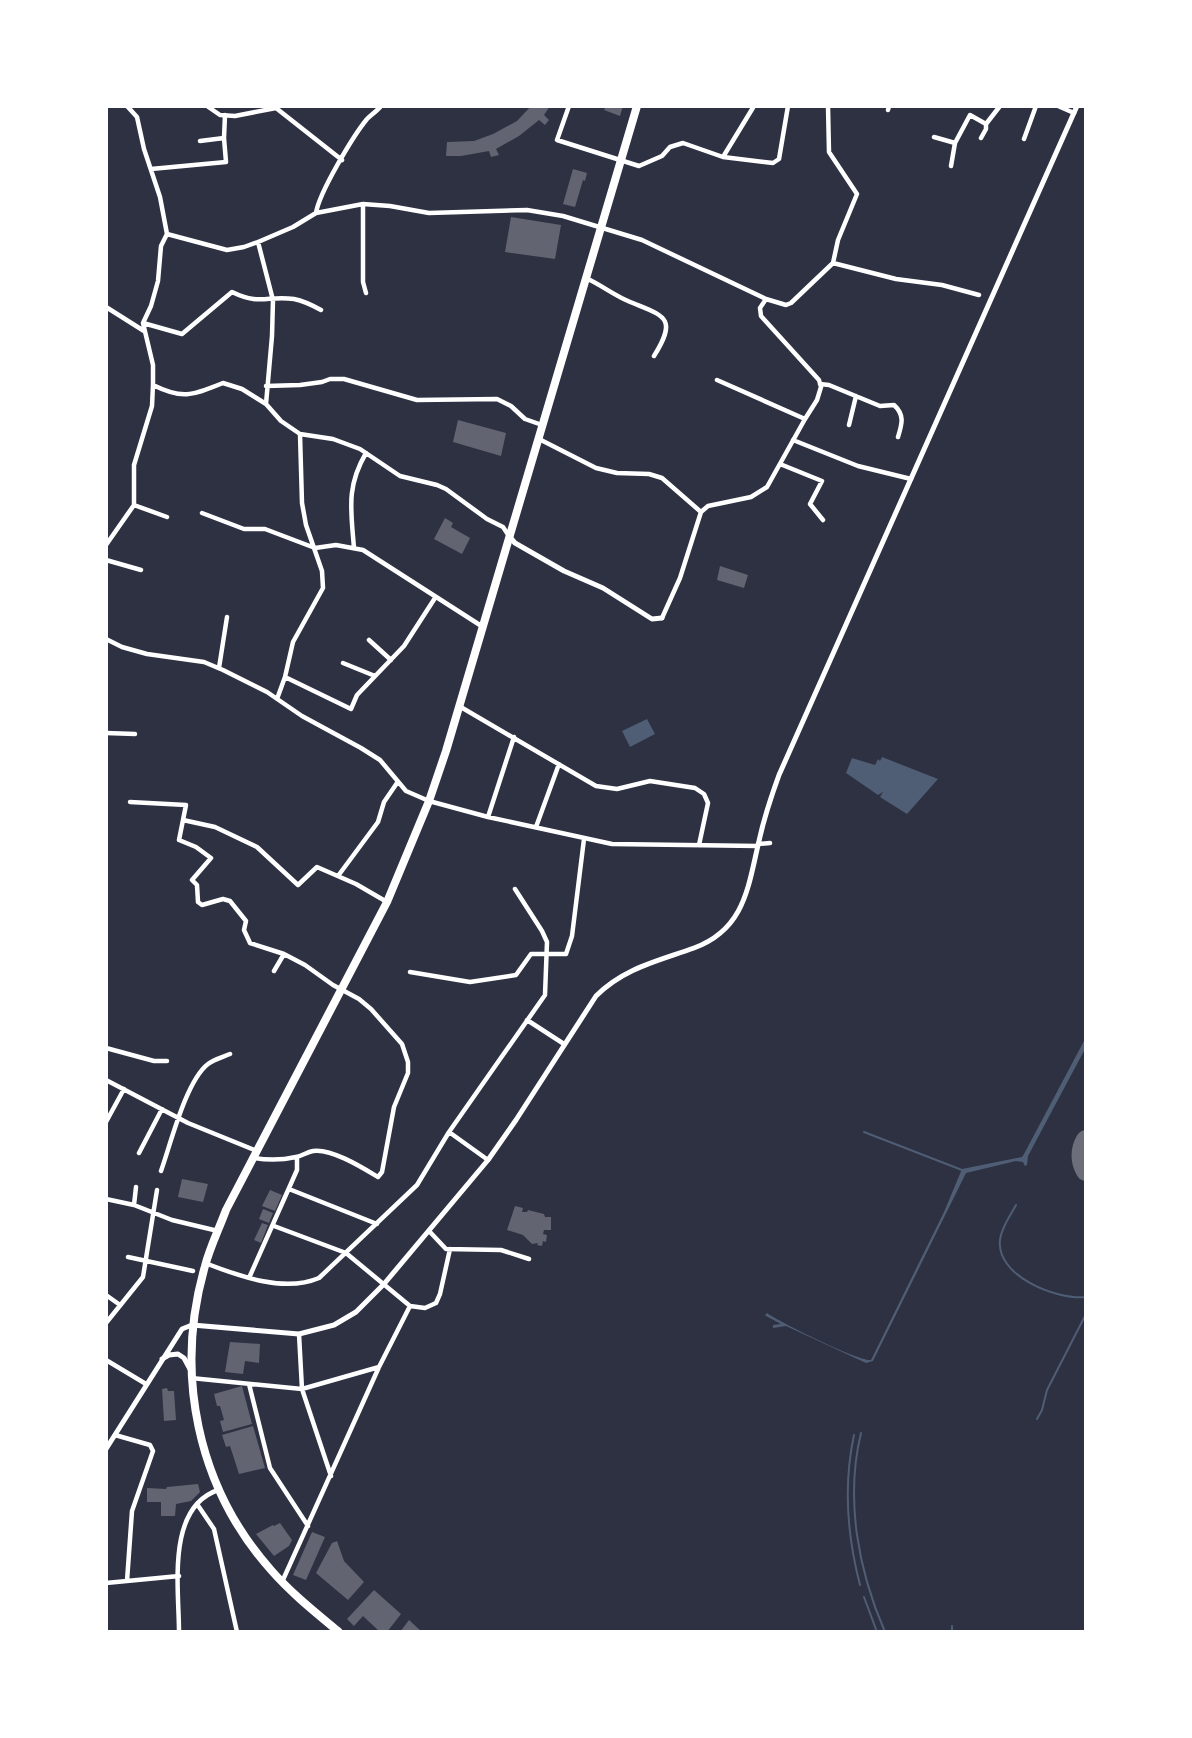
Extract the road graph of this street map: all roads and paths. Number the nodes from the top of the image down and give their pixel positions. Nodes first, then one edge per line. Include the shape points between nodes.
1 (127, 106) edge
2 (207, 106) edge
3 (381, 106) edge
4 (569, 106) edge
5 (637, 106) edge
6 (754, 106) edge
7 (788, 106) edge
8 (828, 106) edge
9 (1000, 106) edge
10 (1036, 106) edge
11 (1058, 106) edge
12 (1075, 110) edge
13 (225, 115) junction
14 (986, 124) junction
15 (934, 137) dead end
16 (224, 138) junction
17 (981, 138) dead end
18 (1024, 139) dead end
19 (200, 141) dead end
20 (955, 142) junction
21 (723, 157) junction
22 (342, 160) junction
23 (621, 160) junction
24 (951, 166) dead end
25 (151, 169) junction
26 (363, 204) junction
27 (315, 213) junction
28 (600, 227) junction
29 (167, 234) junction
30 (258, 243) junction
31 (833, 263) junction
32 (585, 278) junction
33 (366, 293) dead end
34 (979, 295) dead end
35 (766, 299) junction
36 (273, 300) junction
37 (106, 307) edge
38 (321, 310) dead end
39 (143, 323) junction
40 (144, 331) junction
41 (654, 356) dead end
42 (717, 381) dead end
43 (820, 384) junction
44 (153, 385) junction
45 (266, 386) junction
46 (856, 396) junction
47 (266, 404) junction
48 (805, 419) junction
49 (542, 425) junction
50 (849, 425) dead end
51 (300, 434) junction
52 (898, 437) dead end
53 (539, 439) junction
54 (793, 440) junction
55 (366, 453) junction
56 (780, 464) junction
57 (911, 479) junction
58 (134, 505) junction
59 (700, 512) junction
60 (202, 513) dead end
61 (167, 517) dead end
62 (823, 520) dead end
63 (509, 536) junction
64 (106, 545) edge
65 (315, 548) junction
66 (354, 548) junction
67 (106, 560) edge
68 (141, 570) dead end
69 (435, 598) junction
70 (227, 617) dead end
71 (662, 618) joint
72 (483, 627) junction
73 (106, 639) edge
74 (369, 640) dead end
75 (391, 660) junction
76 (343, 663) dead end
77 (219, 668) junction
78 (375, 676) junction
79 (285, 677) junction
80 (277, 699) junction
81 (459, 706) junction
82 (106, 733) edge
83 (135, 734) dead end
84 (514, 737) junction
85 (559, 764) junction
86 (397, 783) junction
87 (429, 801) junction
88 (130, 802) dead end
89 (488, 817) junction
90 (183, 820) junction
91 (536, 827) junction
92 (584, 838) junction
93 (770, 843) dead end
94 (699, 845) junction
95 (758, 845) junction
96 (338, 876) junction
97 (515, 889) dead end
98 (387, 902) junction
99 (284, 954) junction
100 (548, 954) junction
101 (274, 971) dead end
102 (410, 972) dead end
103 (341, 990) junction
104 (527, 1020) junction
105 (564, 1044) junction
106 (106, 1048) edge
107 (230, 1054) dead end
108 (167, 1061) dead end
109 (106, 1080) edge
110 (124, 1089) junction
111 (162, 1109) junction
112 (180, 1119) junction
113 (106, 1122) edge
114 (449, 1132) junction
115 (139, 1153) dead end
116 (255, 1154) junction
117 (297, 1157) junction
118 (488, 1160) junction
119 (161, 1171) dead end
120 (136, 1187) dead end
121 (289, 1189) junction
122 (157, 1190) dead end
123 (106, 1198) edge
124 (134, 1205) junction
125 (153, 1211) junction
126 (377, 1224) junction
127 (274, 1226) junction
128 (218, 1231) junction
129 (429, 1232) junction
130 (450, 1250) junction
131 (346, 1253) junction
132 (128, 1257) dead end
133 (529, 1259) dead end
134 (146, 1260) junction
135 (205, 1263) junction
136 (193, 1271) dead end
137 (249, 1278) junction
138 (384, 1284) junction
139 (106, 1295) edge
140 (120, 1305) junction
141 (410, 1305) junction
142 (106, 1323) edge
143 (192, 1325) junction
144 (299, 1334) junction
145 (106, 1360) edge
146 (161, 1360) junction
147 (379, 1367) junction
148 (191, 1375) junction
149 (146, 1384) junction
150 (249, 1384) junction
151 (303, 1389) junction
152 (115, 1435) junction
153 (106, 1449) edge
154 (331, 1476) junction
155 (218, 1490) junction
156 (197, 1504) junction
157 (308, 1526) junction
158 (179, 1576) junction
159 (127, 1581) junction
160 (282, 1582) junction
161 (106, 1583) edge
162 (179, 1632) edge
163 (237, 1632) edge
164 (339, 1632) edge

1 - 25 street via 137,117
2 - 13 street
3 - 22 street via 367,119
4 - 23 street via 557,140
5 - 23 highway
6 - 21 street
7 - 21 street via 779,159 773,163
8 - 31 street via 829,152 857,194
9 - 14 street
10 - 18 street
11 - 12 street
12 - 57 street
13 - 16 street
13 - 22 street via 276,108
14 - 17 street
14 - 20 street via 970,115
15 - 20 street
16 - 19 street
16 - 25 street via 226,162
20 - 24 street
21 - 23 street via 682,143 639,166
22 - 27 street via 317,202
23 - 28 highway
25 - 29 street
26 - 27 street
26 - 28 street via 429,213 527,210
26 - 33 street
27 - 30 street
28 - 32 highway
28 - 35 street via 642,240
29 - 30 street via 227,250
29 - 39 street via 156,289
30 - 36 street
31 - 34 street
31 - 35 street via 791,303
32 - 41 street via 662,316 667,329
32 - 49 highway
35 - 43 street via 760,308 761,316
36 - 38 street via 307,302
36 - 39 street via 245,299 232,292 182,334
36 - 45 street
37 - 40 street
39 - 40 street
40 - 44 street via 153,365
42 - 48 street
43 - 46 street
43 - 48 street via 817,400
44 - 47 street via 177,395 198,393 223,383
44 - 58 street via 152,406 134,465
45 - 47 street
45 - 49 street via 344,379 417,400 497,399
46 - 50 street
46 - 52 street via 880,406 894,405 901,412 903,423
47 - 51 street
48 - 54 street
49 - 53 highway
51 - 55 street via 333,439
51 - 65 street via 302,503
53 - 59 street via 596,468 662,478
53 - 63 highway
54 - 56 street
54 - 57 street via 858,466
55 - 63 street via 400,476 446,489 503,527
55 - 66 street via 351,488
56 - 59 street via 759,494 708,506
56 - 62 street via 822,481 810,504
57 - 95 street via 779,775
58 - 61 street
58 - 64 street
59 - 71 street via 680,578
60 - 65 street
63 - 71 street via 564,571 603,588 651,620
63 - 72 highway
65 - 66 street
65 - 79 street via 323,588 293,642
66 - 69 street via 363,550
67 - 68 street
69 - 72 street
69 - 75 street
70 - 77 street
72 - 81 highway
73 - 77 street via 147,654 204,662
74 - 75 street
75 - 78 street
76 - 78 street
77 - 80 street
78 - 79 street via 357,695 351,709
79 - 80 street
80 - 86 street via 380,760
81 - 84 street
81 - 87 highway
82 - 83 street
84 - 85 street
84 - 89 street
85 - 91 street
85 - 94 street via 596,786 617,789 650,781 696,788 708,803
86 - 87 street
86 - 96 street via 384,802 378,822
87 - 89 street
87 - 98 highway
88 - 90 street via 186,805
89 - 91 street
90 - 96 street via 215,827 257,848 298,885 317,867
90 - 99 street via 179,840 211,858 192,879 197,885 198,902 202,905 230,900 246,921 244,930 250,943
91 - 92 street
92 - 94 street via 612,844
92 - 100 street via 572,936 566,954
93 - 95 street
94 - 95 street
95 - 105 street via 747,895 722,932 702,944 654,960 605,987
96 - 98 street
97 - 100 street via 543,931
98 - 103 highway
99 - 101 street
99 - 103 street
100 - 102 street via 531,954 516,975 470,982
100 - 104 street via 545,995
103 - 116 highway
103 - 117 street via 371,1009 402,1044 408,1062 408,1073 394,1107 382,1172 378,1177 323,1152
104 - 105 street
104 - 114 street
105 - 118 street
106 - 108 street
107 - 112 street via 210,1062 199,1073
109 - 110 street
110 - 111 street
110 - 113 street
111 - 112 street
111 - 115 street
112 - 116 street
112 - 119 street
114 - 118 street
114 - 126 street via 417,1185
116 - 117 street via 262,1159
116 - 128 highway
117 - 121 street via 297,1170
118 - 129 street
120 - 124 street
121 - 126 street
121 - 127 street
122 - 125 street
123 - 124 street
124 - 125 street
125 - 128 street via 172,1220
125 - 134 street
126 - 131 street
127 - 131 street
127 - 137 street
128 - 135 highway
129 - 130 street
129 - 138 street
130 - 133 street via 501,1250
130 - 141 street via 436,1303 426,1308
131 - 137 street via 309,1283
131 - 138 street
132 - 134 street
134 - 136 street
134 - 140 street via 143,1277
135 - 137 street
135 - 143 highway
138 - 141 street
138 - 144 street via 347,1318 328,1328
139 - 140 street
140 - 142 street
141 - 147 street
143 - 144 street
143 - 146 street via 178,1333
143 - 148 highway
144 - 151 street
145 - 149 street
146 - 148 street via 178,1354
146 - 149 street
147 - 151 street
147 - 154 street
148 - 150 street
148 - 155 highway via 199,1436
149 - 152 street
150 - 151 street
150 - 157 street via 270,1468
151 - 154 street
152 - 153 street
152 - 159 street via 150,1445 153,1451 132,1511
154 - 157 street
155 - 156 street
155 - 160 highway via 243,1536
156 - 158 street via 180,1535
156 - 163 street via 214,1529
157 - 160 street
158 - 159 street
158 - 162 street
159 - 161 street
160 - 164 highway

